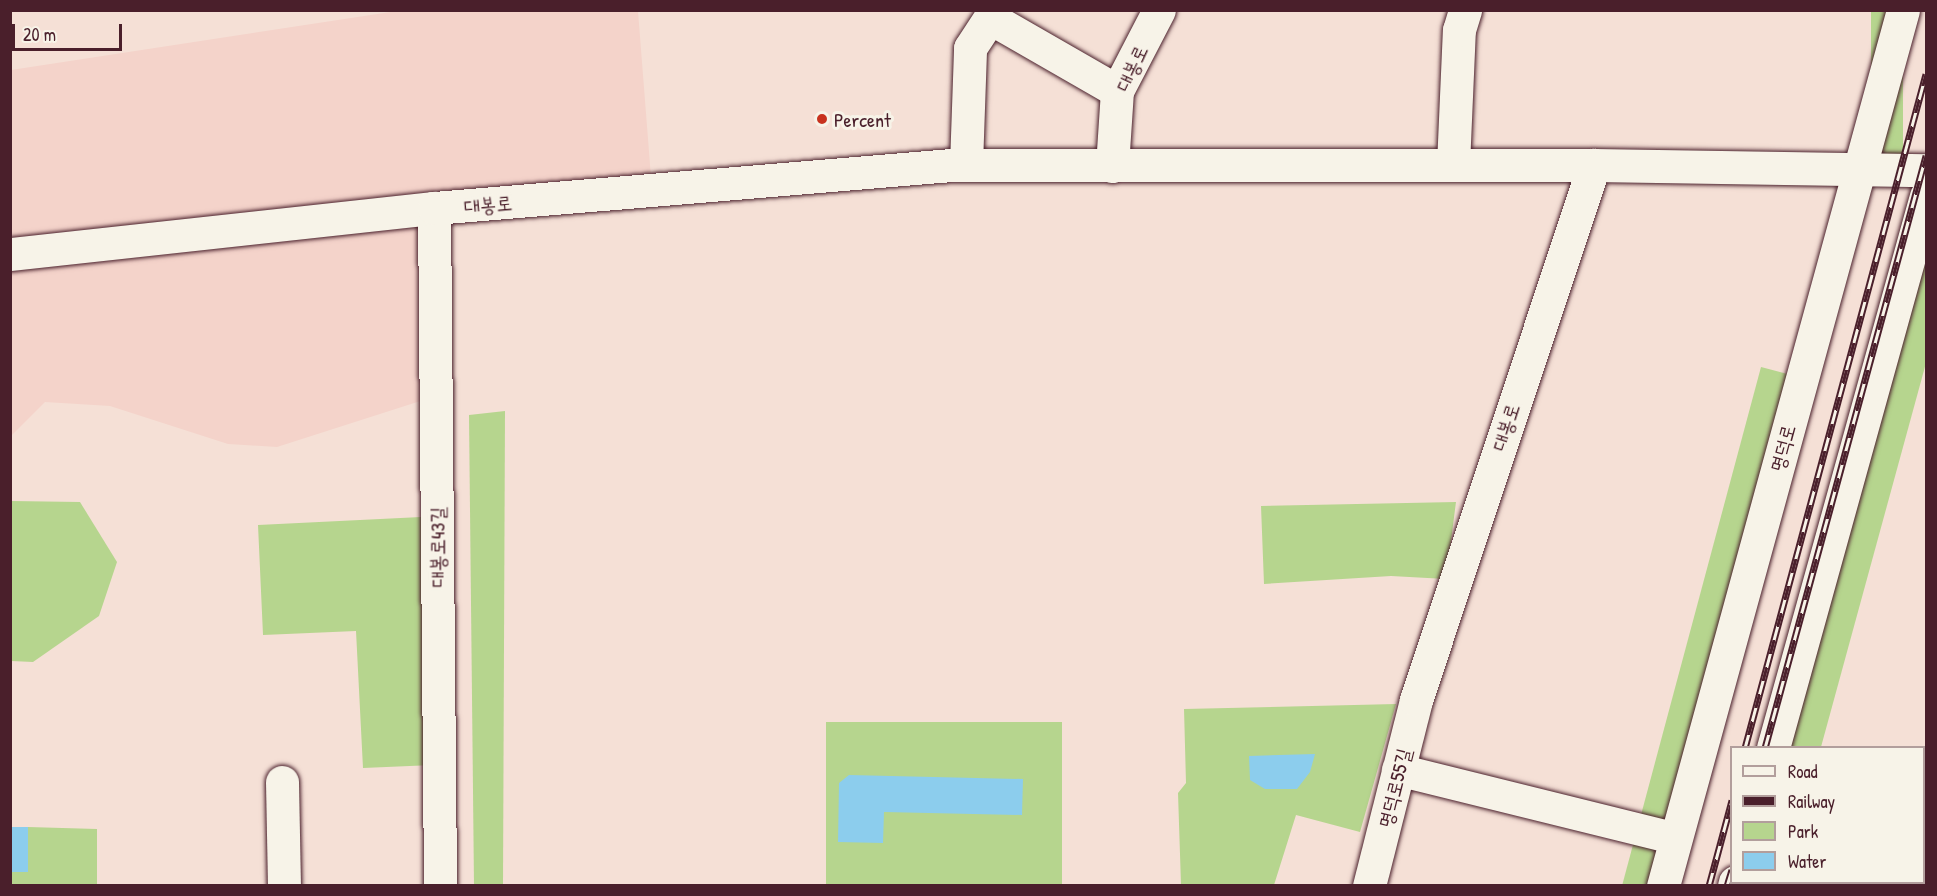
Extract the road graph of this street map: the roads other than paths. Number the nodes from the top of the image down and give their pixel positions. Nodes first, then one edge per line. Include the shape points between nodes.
1 (1159, 10) edge
2 (1465, 10) edge
3 (1903, 10) edge
4 (993, 15) edge
5 (1117, 91) junction
6 (966, 165) junction
7 (1112, 165) junction
8 (1453, 165) junction
9 (1594, 165) junction
10 (1857, 169) junction
11 (1926, 171) edge
12 (1926, 196) edge
13 (434, 208) junction
14 (10, 254) edge
15 (1420, 690) joint
16 (1773, 746) edge
17 (1398, 770) junction
18 (282, 782) dead end
19 (1676, 839) junction
20 (284, 885) edge
21 (440, 885) edge
22 (1369, 885) edge
23 (1664, 885) edge

1 - 5 street, 대봉로
2 - 8 street via 1459,30
3 - 10 street, 명덕로
4 - 5 street
4 - 6 street via 970,48
5 - 7 street, 대봉로
6 - 7 street, 대봉로
6 - 13 street, 대봉로
7 - 8 street, 대봉로
8 - 9 street, 대봉로
9 - 10 street, 대봉로
9 - 15 street, 대봉로
10 - 11 street, 대봉로
10 - 19 street, 명덕로
12 - 16 street
13 - 14 street, 대봉로
13 - 21 street, 대봉로43길
15 - 17 street, 명덕로55길
17 - 19 street
17 - 22 street, 명덕로55길
18 - 20 street
19 - 23 street, 명덕로

